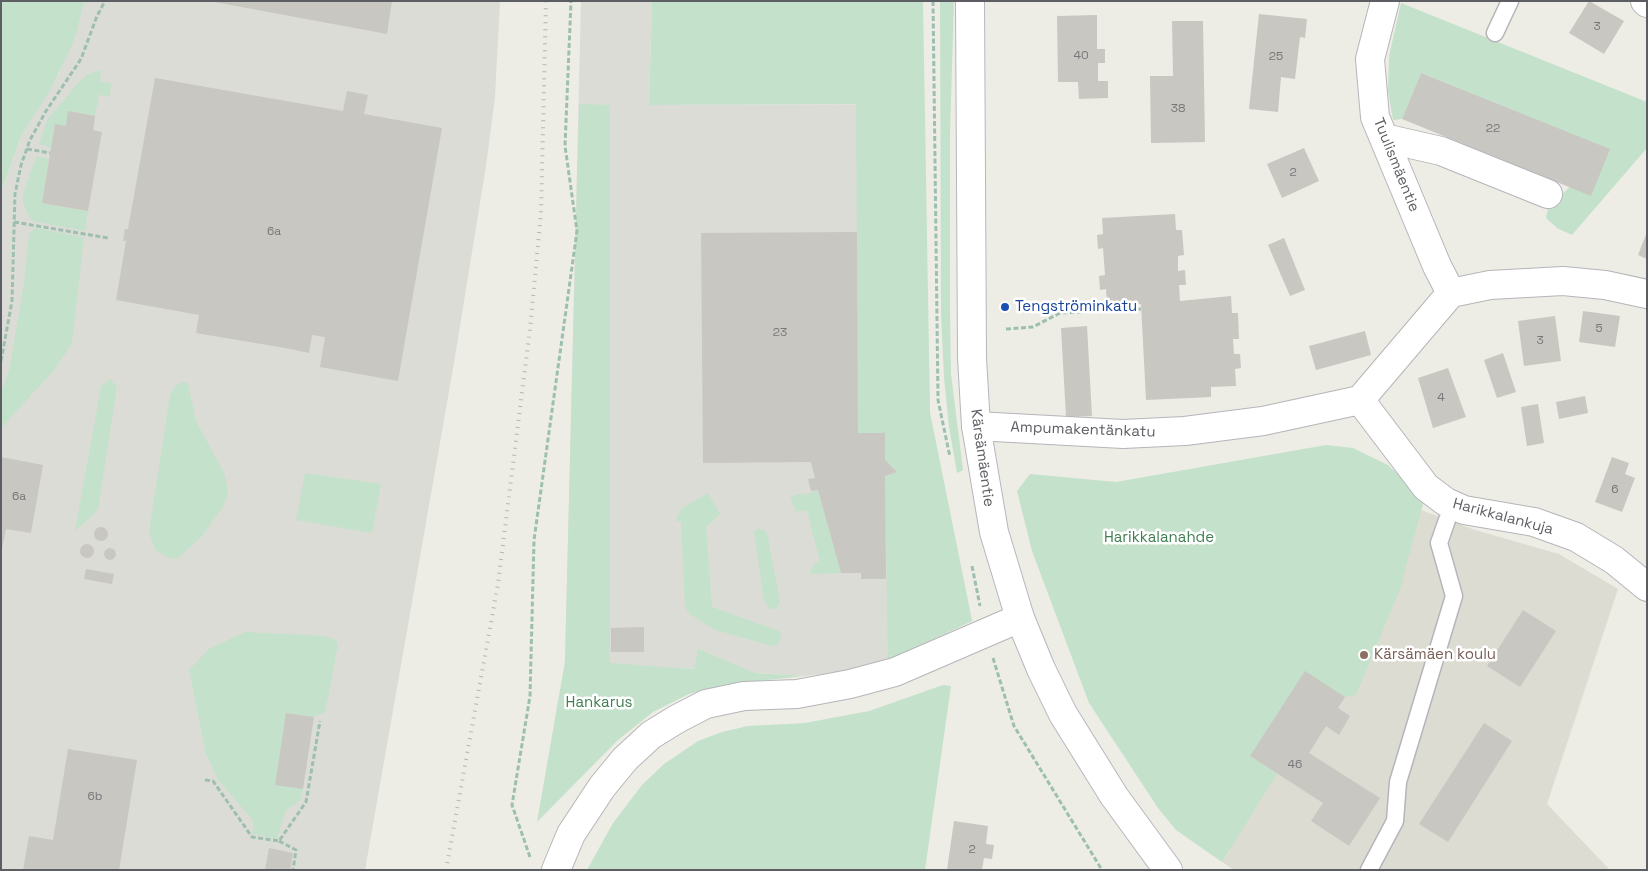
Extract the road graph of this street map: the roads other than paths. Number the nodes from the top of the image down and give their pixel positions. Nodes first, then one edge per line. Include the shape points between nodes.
1 (970, 1) edge
2 (1385, 1) edge
3 (1510, 1) edge
4 (1495, 33) dead end
5 (1384, 138) junction
6 (1548, 194) dead end
7 (1451, 294) junction
8 (1647, 294) edge
9 (1360, 400) junction
10 (976, 426) junction
11 (1447, 520) dead end
12 (1647, 587) edge
13 (1020, 618) junction
14 (544, 865) edge
15 (1168, 870) edge
16 (1369, 870) edge

1 - 10 street, Kärsämäentie via 971,314
2 - 5 street, Tuulismäentie via 1370,59 1374,117
3 - 4 lane
5 - 6 street via 1441,151
5 - 7 street, Tuulismäentie
7 - 8 street via 1490,285 1563,282 1605,285
7 - 9 street
9 - 10 street, Ampumakentänkatu via 1263,421 1185,431 1123,434
9 - 12 street, Harikkalankuja via 1426,487 1446,502 1464,510 1534,522 1576,537 1614,560
10 - 13 street, Kärsämäentie via 994,532
11 - 16 lane via 1439,543 1454,596 1398,782 1395,821
13 - 14 street via 896,672 796,694 734,698 706,704 677,719 650,735 626,759
13 - 15 street, Kärsämäentie via 1041,669 1089,758

